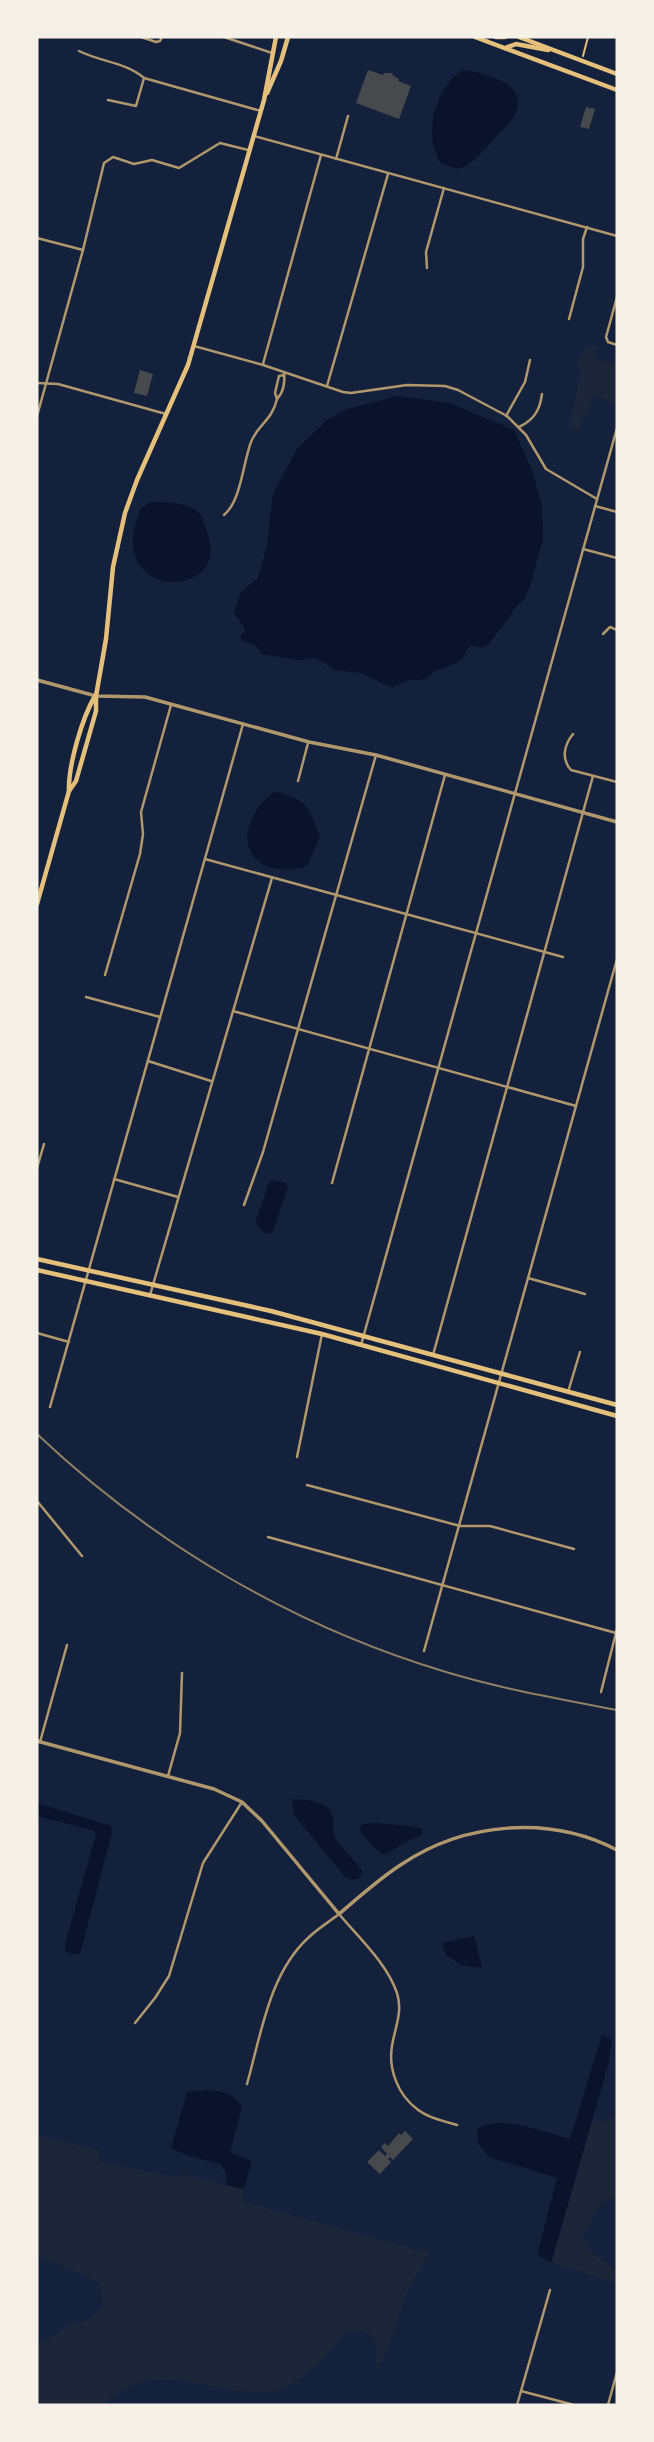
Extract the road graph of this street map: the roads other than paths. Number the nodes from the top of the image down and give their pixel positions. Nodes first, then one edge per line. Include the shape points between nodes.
1 (141, 37) edge
2 (162, 37) edge
3 (224, 37) edge
4 (276, 37) edge
5 (288, 37) edge
6 (475, 37) edge
7 (496, 37) edge
8 (505, 37) edge
9 (519, 37) edge
10 (505, 48) junction
11 (79, 51) dead end
12 (556, 51) junction
13 (272, 53) junction
14 (617, 74) edge
15 (144, 78) junction
16 (617, 90) edge
17 (108, 100) dead end
18 (264, 100) junction
19 (261, 111) junction
20 (348, 116) dead end
21 (254, 136) junction
22 (250, 150) junction
23 (321, 155) junction
24 (336, 159) junction
25 (389, 173) junction
26 (444, 188) junction
27 (587, 227) junction
28 (617, 236) edge
29 (37, 238) edge
30 (83, 250) junction
31 (427, 268) dead end
32 (617, 297) edge
33 (569, 318) dead end
34 (617, 345) edge
35 (194, 346) junction
36 (530, 360) dead end
37 (263, 365) junction
38 (284, 373) junction
39 (37, 383) edge
40 (46, 383) junction
41 (327, 386) junction
42 (542, 394) dead end
43 (276, 399) junction
44 (167, 414) junction
45 (37, 416) edge
46 (506, 416) junction
47 (519, 427) junction
48 (617, 428) edge
49 (597, 499) junction
50 (595, 506) junction
51 (617, 512) edge
52 (224, 515) dead end
53 (583, 549) junction
54 (617, 558) edge
55 (617, 630) edge
56 (603, 634) dead end
57 (37, 680) edge
58 (96, 695) junction
59 (171, 705) junction
60 (243, 724) junction
61 (573, 734) dead end
62 (309, 742) junction
63 (376, 755) junction
64 (446, 774) junction
65 (593, 776) junction
66 (299, 781) dead end
67 (617, 782) edge
68 (514, 794) junction
69 (583, 812) junction
70 (617, 821) edge
71 (205, 859) junction
72 (272, 878) junction
73 (336, 896) junction
74 (37, 904) edge
75 (406, 915) junction
76 (476, 934) junction
77 (544, 952) junction
78 (563, 957) dead end
79 (617, 959) edge
80 (615, 973) edge
81 (105, 975) dead end
82 (86, 997) dead end
83 (233, 1011) junction
84 (160, 1017) junction
85 (299, 1030) junction
86 (369, 1049) junction
87 (148, 1061) junction
88 (438, 1068) junction
89 (211, 1081) junction
90 (507, 1087) junction
91 (576, 1106) junction
92 (44, 1144) dead end
93 (37, 1168) edge
94 (114, 1180) junction
95 (331, 1184) dead end
96 (178, 1197) junction
97 (244, 1205) dead end
98 (37, 1259) edge
99 (37, 1270) edge
100 (88, 1271) junction
101 (528, 1278) junction
102 (86, 1280) junction
103 (152, 1286) junction
104 (585, 1294) dead end
105 (149, 1295) junction
106 (37, 1333) edge
107 (322, 1334) junction
108 (363, 1336) junction
109 (69, 1342) junction
110 (361, 1345) junction
111 (580, 1352) dead end
112 (433, 1355) junction
113 (502, 1373) junction
114 (499, 1383) junction
115 (568, 1392) junction
116 (617, 1405) edge
117 (50, 1407) dead end
118 (617, 1416) edge
119 (298, 1457) dead end
120 (307, 1485) dead end
121 (37, 1501) edge
122 (460, 1526) junction
123 (268, 1537) dead end
124 (574, 1549) dead end
125 (82, 1556) dead end
126 (443, 1585) junction
127 (617, 1631) edge
128 (66, 1645) dead end
129 (424, 1651) dead end
130 (182, 1673) dead end
131 (601, 1692) dead end
132 (38, 1741) edge
133 (168, 1776) junction
134 (242, 1802) junction
135 (617, 1850) edge
136 (339, 1914) junction
137 (135, 2022) dead end
138 (247, 2084) dead end
139 (457, 2126) dead end
140 (550, 2290) dead end
141 (617, 2372) edge
142 (521, 2391) junction
143 (517, 2405) edge
144 (574, 2405) edge
145 (608, 2405) edge

1 - 2 street via 156,41
3 - 13 street
4 - 13 main road
5 - 18 main road
6 - 10 main road
7 - 8 main road
9 - 12 main road
10 - 12 main road via 516,44
10 - 16 main road
11 - 15 street via 133,68
12 - 14 main road
13 - 18 main road
15 - 17 street via 136,106
15 - 19 street
18 - 19 main road
19 - 21 main road
20 - 24 street
21 - 22 main road
21 - 23 street
22 - 30 street via 219,143 179,168 152,160 134,164 107,158
22 - 35 main road
23 - 24 street
23 - 37 street
24 - 25 street
25 - 26 street
25 - 41 street
26 - 27 street
26 - 31 street via 426,252
27 - 28 street
27 - 33 street via 583,267
29 - 30 street
30 - 40 street
32 - 34 street via 606,337
35 - 37 street
35 - 44 main road
36 - 46 street via 525,382
37 - 38 street
38 - 41 street
38 - 43 street via 279,376
38 - 43 street via 281,395
39 - 40 street
40 - 44 street
40 - 45 street
41 - 46 street via 351,393 407,385 445,386
42 - 47 street via 538,411
43 - 52 street via 272,414 250,443 233,506
44 - 58 main road via 136,480 121,530
46 - 47 street
47 - 49 street via 546,469
48 - 49 street
49 - 50 street
50 - 51 street
50 - 53 street
53 - 54 street
53 - 68 street
55 - 56 street via 610,627
57 - 58 street
58 - 59 street via 134,695
58 - 74 main road via 88,708
59 - 60 street
59 - 81 street via 141,813 141,854
60 - 62 street
60 - 71 street
61 - 65 street via 565,752 566,763 571,770
62 - 63 street
62 - 66 street
63 - 64 street
63 - 73 street
64 - 68 street
64 - 75 street
65 - 67 street
65 - 69 street
68 - 69 street
68 - 76 street
69 - 70 street
69 - 77 street
71 - 72 street
71 - 84 street
72 - 73 street
72 - 83 street
73 - 75 street
73 - 85 street
75 - 76 street
75 - 86 street
76 - 77 street
76 - 88 street
77 - 78 street
77 - 90 street
79 - 80 street
80 - 91 street
82 - 84 street
83 - 85 street
83 - 89 street
84 - 87 street
85 - 86 street
85 - 97 street
86 - 88 street
86 - 95 street
87 - 89 street
87 - 94 street
88 - 90 street
88 - 108 street
89 - 96 street
90 - 91 street
90 - 112 street
91 - 101 street
92 - 93 street
94 - 96 street
94 - 100 street
96 - 103 street
98 - 100 main road
99 - 102 main road
100 - 102 street
100 - 103 main road
101 - 104 street
101 - 113 street
102 - 105 main road
102 - 109 street
103 - 105 street
103 - 108 main road
105 - 107 main road
106 - 109 street
107 - 110 main road
107 - 119 street
108 - 110 street
108 - 112 main road
109 - 117 street
110 - 114 main road
111 - 115 street
112 - 113 main road
113 - 114 street
113 - 115 main road
114 - 118 main road
114 - 122 street
115 - 116 main road
120 - 122 street
121 - 125 street
122 - 124 street via 491,1526
122 - 126 street
123 - 126 street
126 - 127 street
126 - 129 street
127 - 131 street
128 - 132 street
130 - 133 street via 180,1733
132 - 133 street
133 - 134 street
134 - 136 street
134 - 137 street via 203,1863 169,1976
135 - 136 street via 585,1837 548,1830 485,1830 423,1851
136 - 138 street via 307,1939 281,1975
136 - 139 street via 397,1991 400,2013 391,2056 401,2092 416,2109
140 - 142 street
141 - 145 street
142 - 143 street
142 - 144 street

